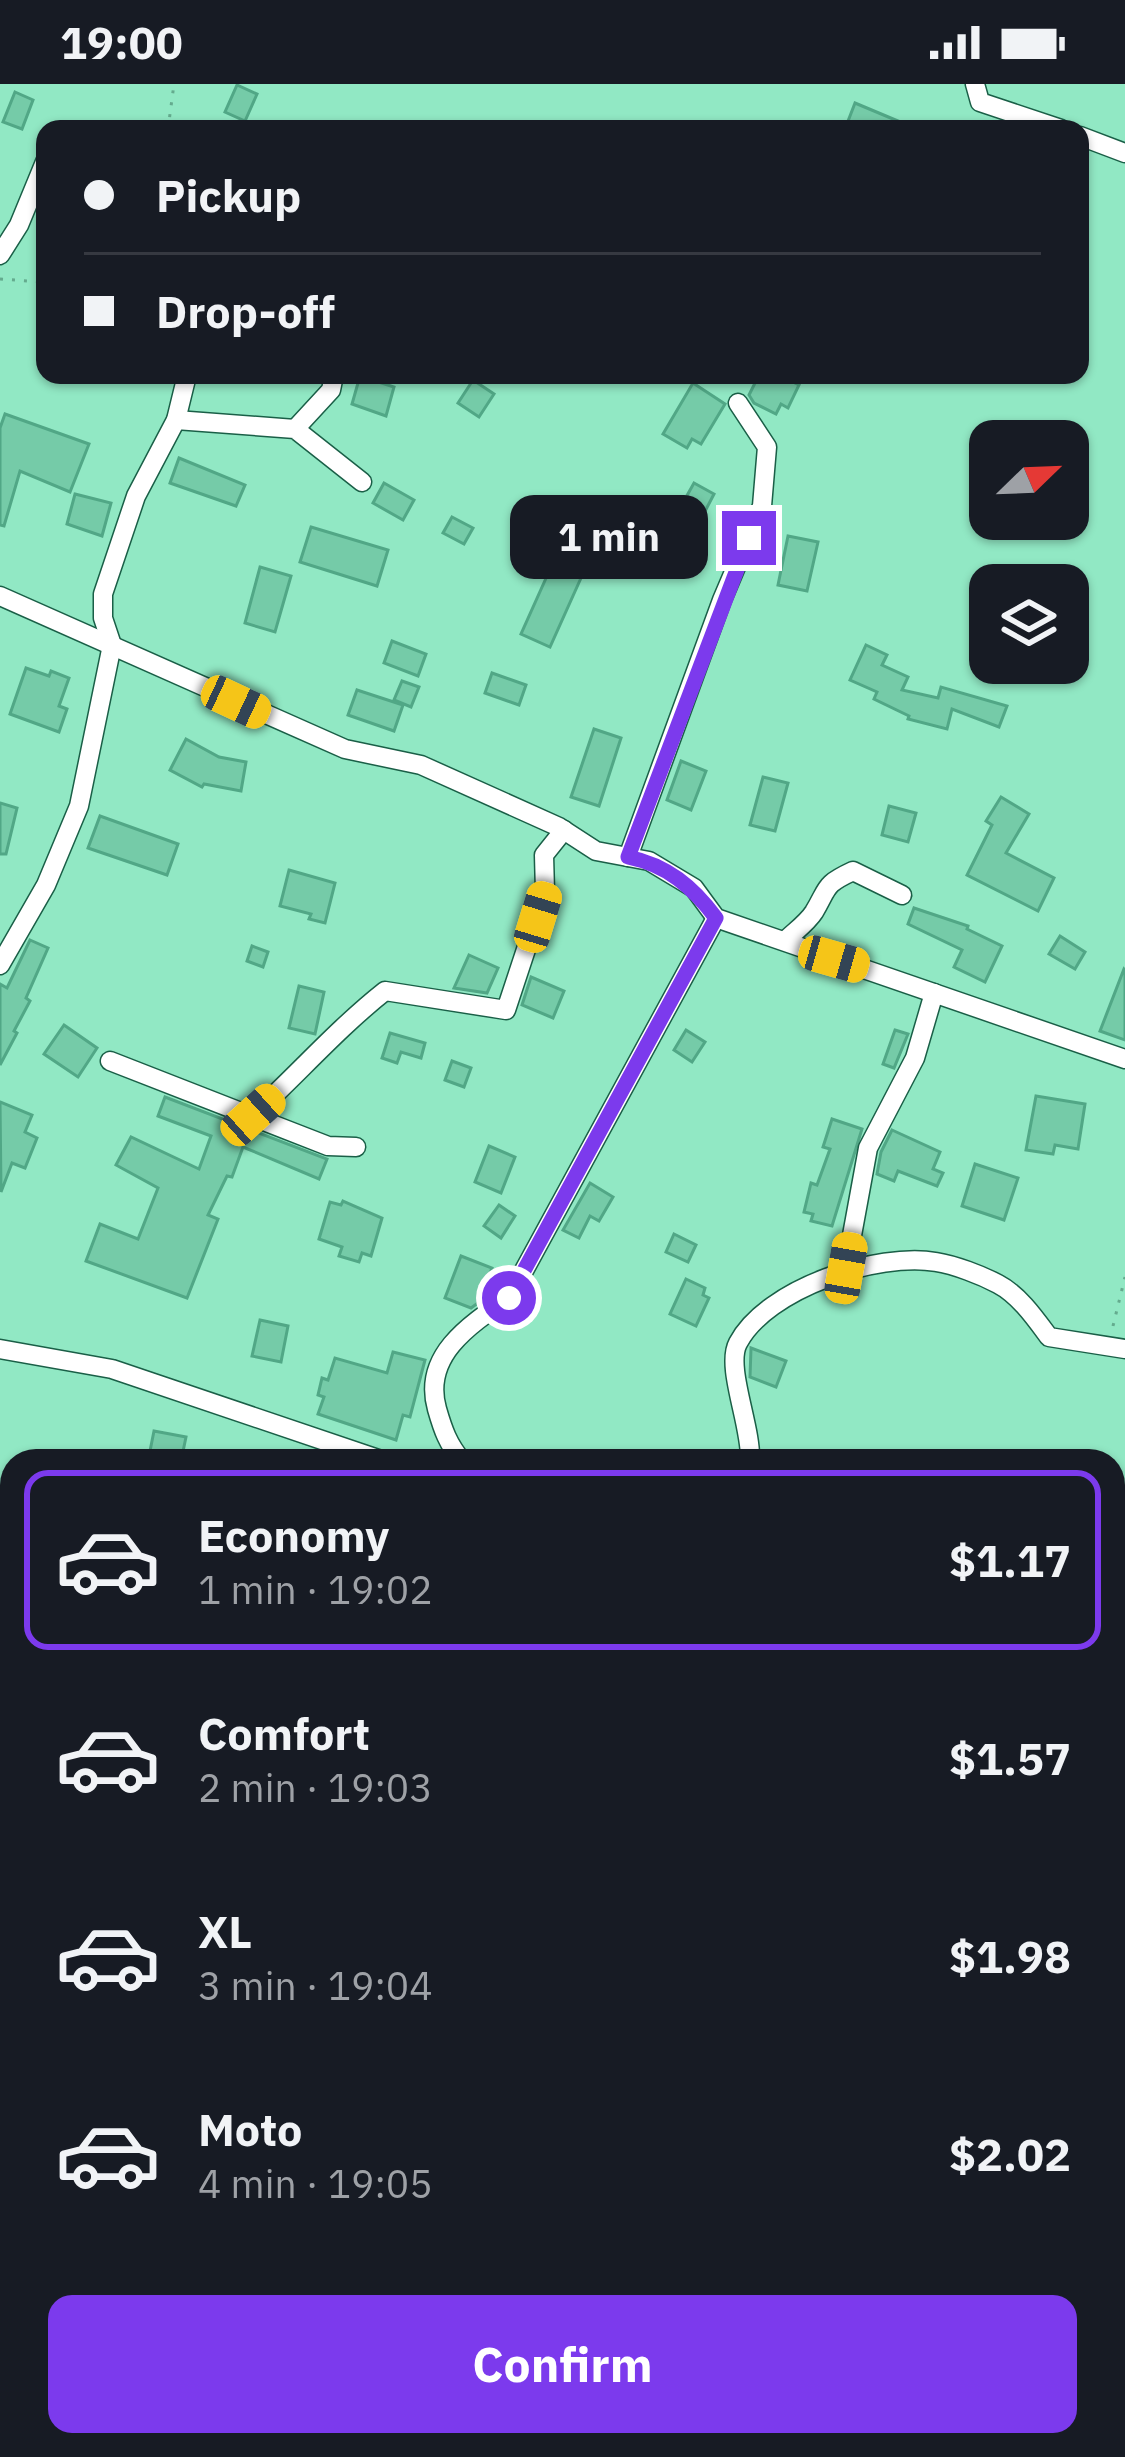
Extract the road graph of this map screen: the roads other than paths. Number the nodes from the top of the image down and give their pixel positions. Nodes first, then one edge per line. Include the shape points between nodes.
1 (975, 84) edge
2 (1034, 120) edge
3 (1089, 139) edge
4 (1125, 153) edge
5 (36, 184) edge
6 (0, 255) edge
7 (185, 384) edge
8 (332, 384) edge
9 (738, 403) dead end
10 (176, 420) junction
11 (296, 429) junction
12 (362, 482) dead end
13 (0, 596) edge
14 (112, 646) junction
15 (564, 830) junction
16 (628, 857) junction
17 (902, 896) dead end
18 (716, 918) junction
19 (785, 940) junction
20 (0, 964) edge
21 (934, 993) junction
22 (1125, 1059) edge
23 (110, 1061) dead end
24 (253, 1115) junction
25 (356, 1147) dead end
26 (846, 1268) junction
27 (1118, 1347) edge
28 (0, 1349) edge
29 (348, 1449) edge
30 (453, 1449) edge
31 (749, 1449) edge

1 - 2 street via 980,102
3 - 4 street
5 - 6 street
7 - 10 street
8 - 11 street
9 - 16 street via 767,446 762,506
10 - 11 street
10 - 14 street via 136,496 103,594
11 - 12 street
13 - 14 street
14 - 15 street via 345,749 422,765
14 - 20 street via 79,806
15 - 16 street via 596,851
15 - 24 street via 544,855 545,892 506,1010 385,991
16 - 18 street via 694,888
17 - 19 street via 853,871 834,879
18 - 19 street
18 - 30 street via 509,1298 443,1353 431,1388
19 - 21 street
21 - 22 street
21 - 26 street via 915,1058 868,1148
23 - 24 street
24 - 25 street via 328,1146
26 - 27 street via 934,1262 1000,1284 1049,1337
26 - 31 street via 791,1294 735,1346
28 - 29 street via 132,1375

